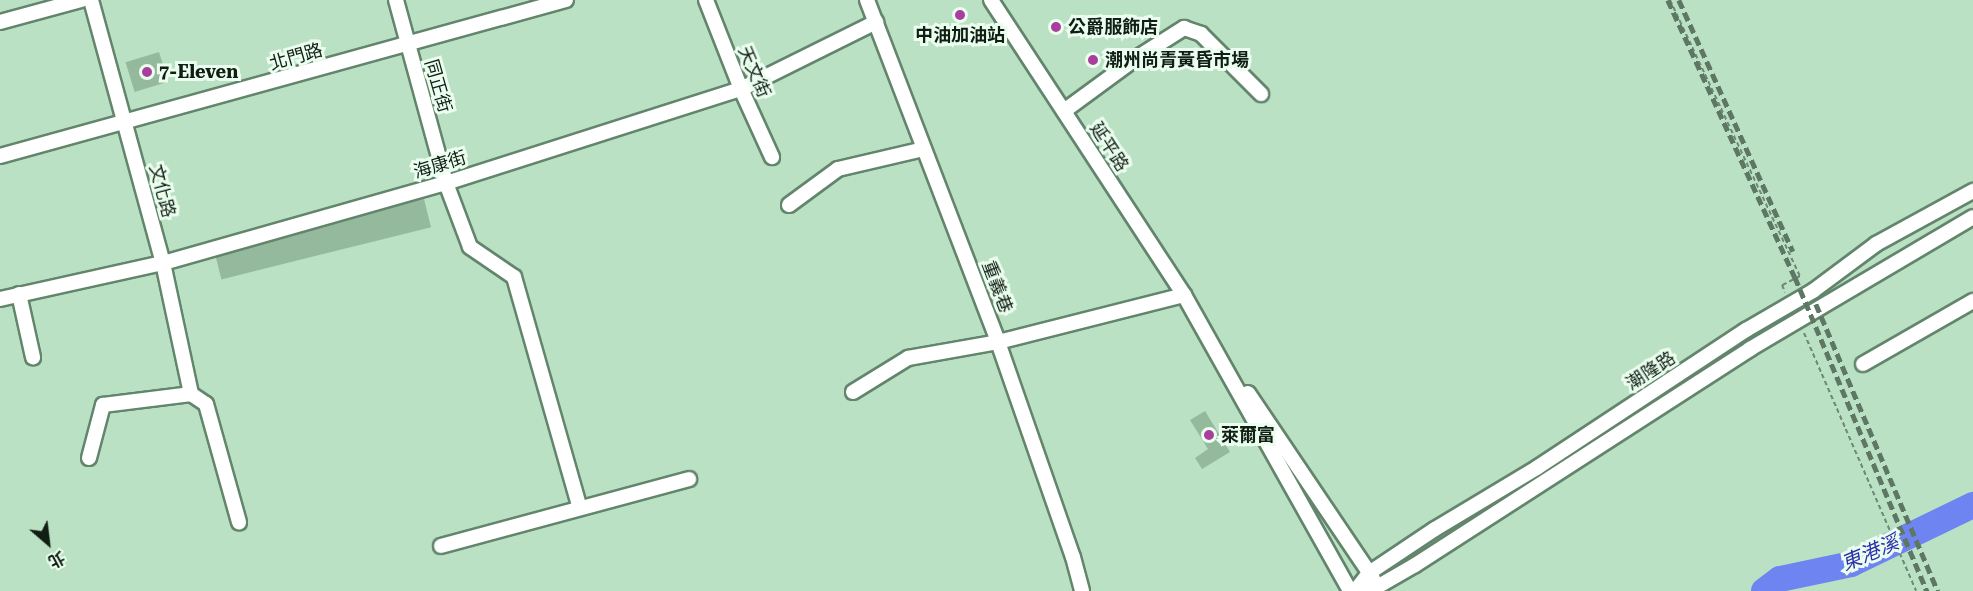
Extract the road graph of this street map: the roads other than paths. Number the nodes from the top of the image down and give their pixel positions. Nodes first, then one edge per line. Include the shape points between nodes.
1 (81, 0) edge
2 (92, 0) edge
3 (396, 0) edge
4 (566, 0) edge
5 (706, 0) edge
6 (867, 0) edge
7 (991, 0) edge
8 (0, 22) edge
9 (876, 22) junction
10 (408, 44) junction
11 (741, 89) junction
12 (1261, 94) dead end
13 (1064, 111) junction
14 (125, 123) junction
15 (924, 149) junction
16 (0, 156) edge
17 (772, 157) dead end
18 (446, 183) junction
19 (1973, 190) edge
20 (789, 205) dead end
21 (1973, 217) edge
22 (163, 263) junction
23 (19, 294) junction
24 (1184, 295) junction
25 (0, 299) edge
26 (1973, 301) edge
27 (1195, 314) junction
28 (998, 342) junction
29 (33, 357) dead end
30 (1863, 364) dead end
31 (854, 392) dead end
32 (191, 394) junction
33 (89, 458) dead end
34 (689, 479) dead end
35 (580, 508) junction
36 (239, 522) dead end
37 (441, 546) dead end
38 (1370, 573) junction
39 (1374, 590) edge
40 (1082, 591) edge
41 (1350, 591) edge
42 (1355, 591) edge

1 - 8 street
2 - 14 street, 文化路
3 - 10 street, 同正街
4 - 10 street, 北門路
5 - 11 street, 天文街
6 - 9 street, 重義巷
7 - 13 street, 延平路
9 - 11 street, 海康街
9 - 15 street, 重義巷
10 - 14 street, 北門路
10 - 18 street, 同正街
11 - 17 street, 天文街
11 - 18 street, 海康街
12 - 13 street via 1201,34 1184,28
13 - 24 street, 延平路
14 - 16 street, 北門路
14 - 22 street, 文化路
15 - 20 street via 838,169
15 - 28 street, 重義巷
18 - 22 street, 海康街
18 - 35 street, 同正街 via 470,247 514,277
19 - 38 street, 潮隆路 via 1876,244 1813,291 1746,330
21 - 39 street, 潮隆路 via 1798,320
22 - 23 street, 海康街
22 - 32 street, 文化路
23 - 25 street, 海康街
23 - 29 street
24 - 27 street, 延平路
24 - 28 street
26 - 30 street
27 - 38 street, 延平路
27 - 41 street, 延平路
28 - 31 street via 908,358
28 - 40 street, 重義巷
32 - 33 street via 103,405
32 - 36 street via 206,404
34 - 35 street
35 - 37 street
38 - 39 street, 延平路
38 - 42 street, 潮隆路

